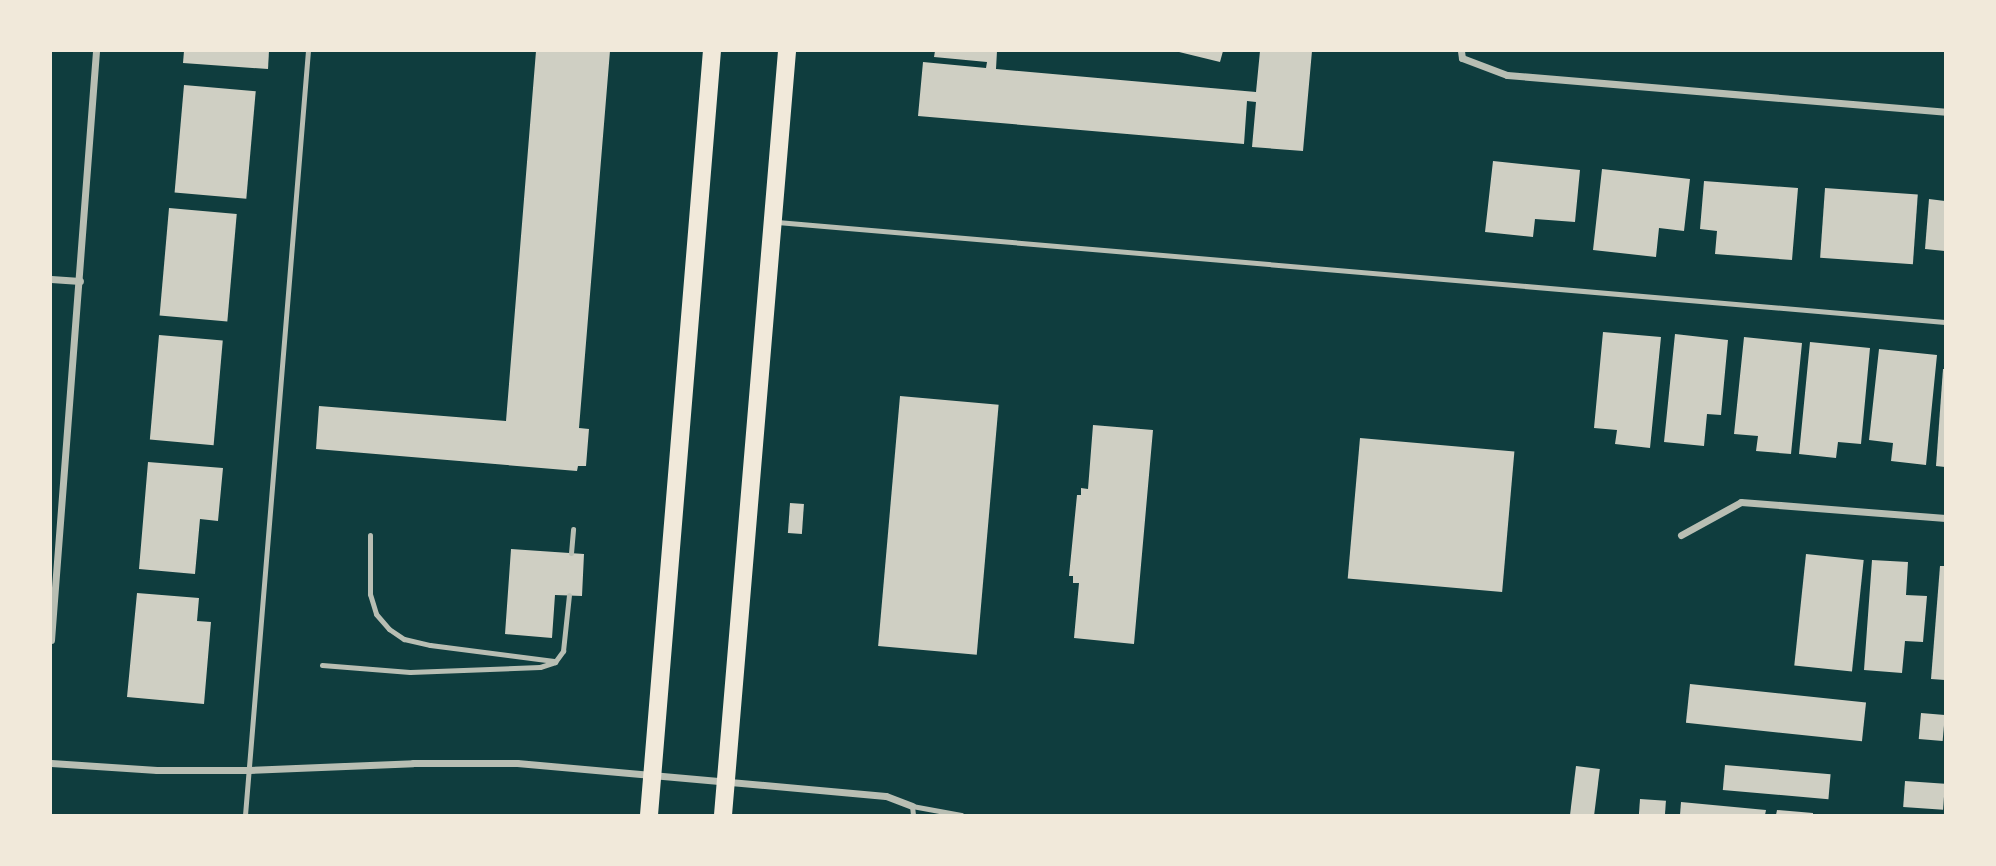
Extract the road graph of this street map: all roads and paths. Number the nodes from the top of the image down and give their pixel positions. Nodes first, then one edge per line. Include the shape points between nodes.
1 (96, 51) edge
2 (308, 51) edge
3 (712, 51) edge
4 (787, 51) edge
5 (1461, 51) edge
6 (1945, 112) edge
7 (773, 221) junction
8 (51, 279) edge
9 (80, 281) junction
10 (1945, 322) edge
11 (1945, 519) edge
12 (573, 529) dead end
13 (370, 535) dead end
14 (1681, 535) dead end
15 (572, 553) dead end
16 (569, 595) dead end
17 (51, 639) edge
18 (555, 662) junction
19 (322, 665) dead end
20 (51, 763) edge
21 (249, 770) junction
22 (652, 775) junction
23 (726, 781) junction
24 (912, 806) junction
25 (245, 815) edge
26 (649, 815) edge
27 (723, 815) edge
28 (913, 815) edge
29 (961, 815) edge

1 - 9 street
2 - 21 lane
3 - 22 main road
4 - 7 main road
5 - 6 street via 1462,58 1507,75
7 - 10 lane
7 - 23 main road
8 - 9 street
9 - 17 street
11 - 14 street via 1741,502
12 - 15 lane
13 - 18 lane via 370,594 376,614 389,629 404,639 430,645
16 - 18 lane via 563,651
18 - 19 lane via 516,670 445,672
20 - 21 street
21 - 22 street via 517,763
21 - 25 lane
22 - 23 street
22 - 26 main road
23 - 24 street via 886,796
23 - 27 main road
24 - 28 lane
24 - 29 lane

